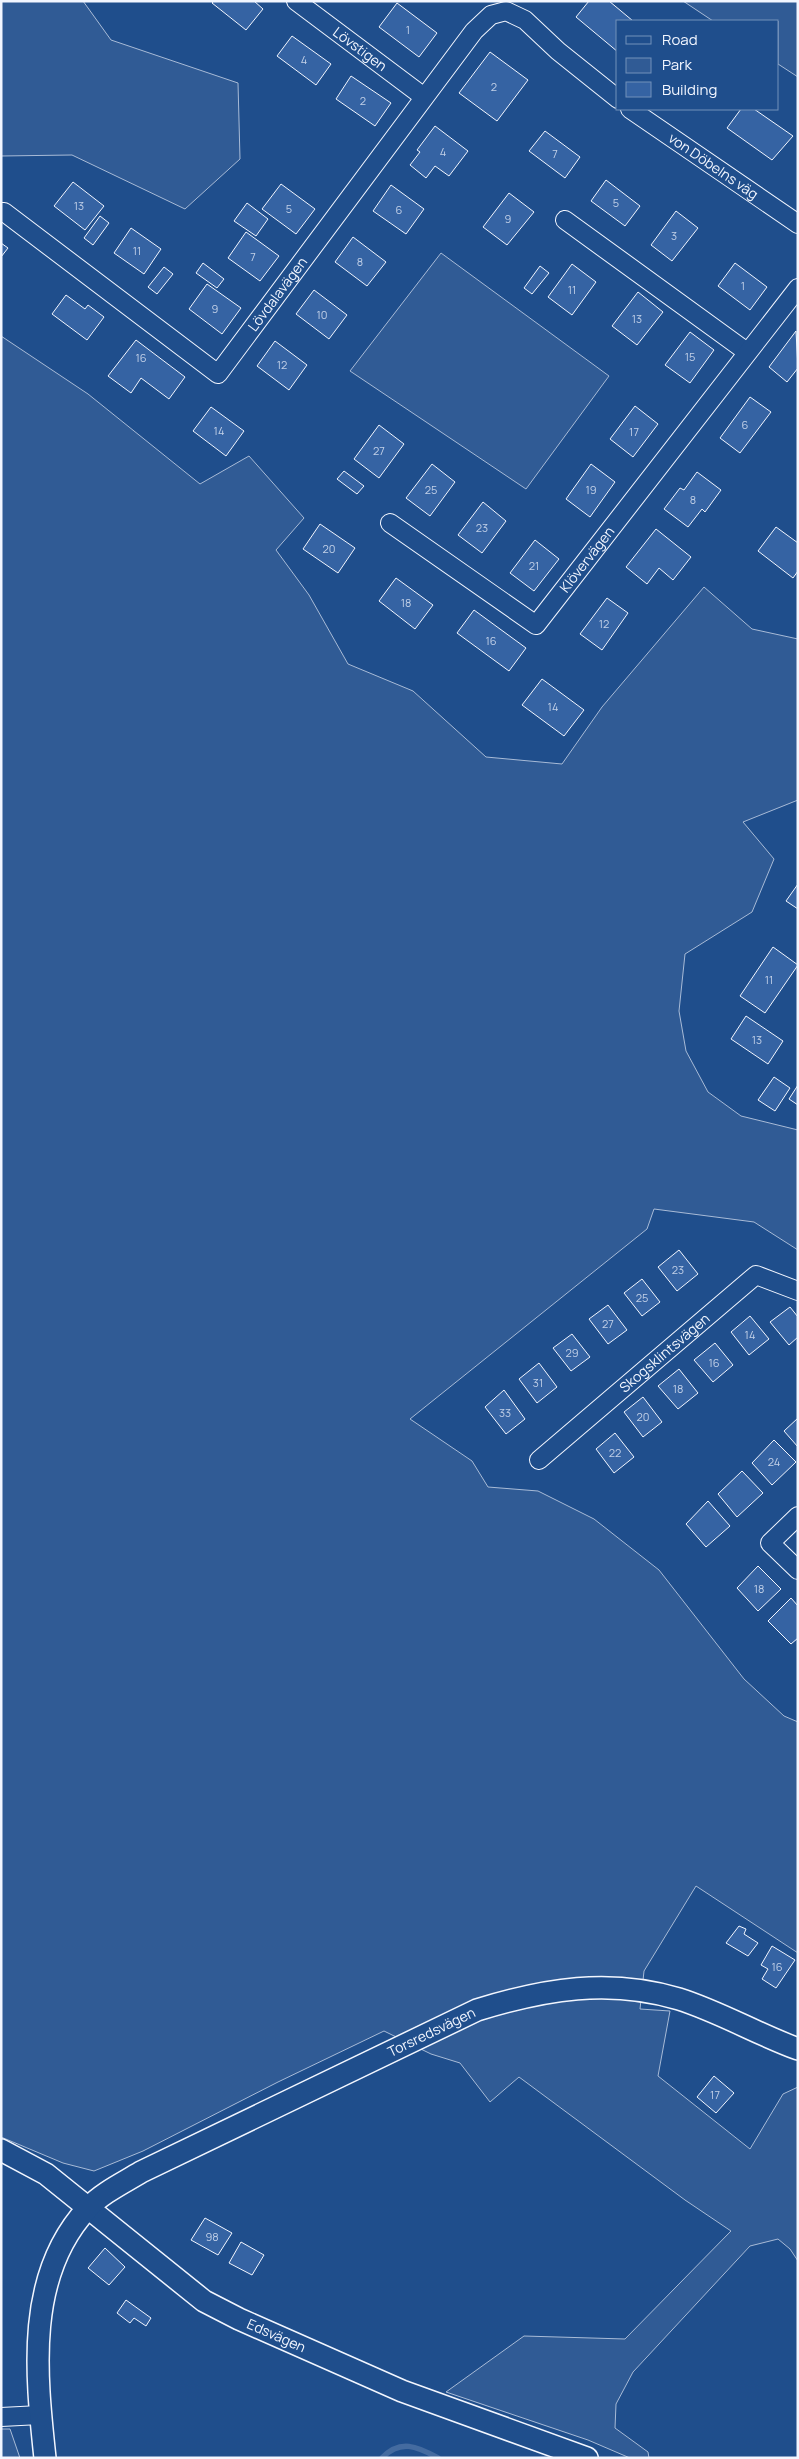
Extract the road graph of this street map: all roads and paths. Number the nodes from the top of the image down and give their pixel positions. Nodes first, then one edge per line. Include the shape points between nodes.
1 (296, 1) edge
2 (424, 97) junction
3 (616, 97) edge
4 (631, 110) edge
5 (4, 212) dead end
6 (564, 220) dead end
7 (798, 224) edge
8 (798, 288) edge
9 (747, 352) junction
10 (390, 523) dead end
11 (798, 1291) edge
12 (539, 1460) dead end
13 (798, 1516) edge
14 (798, 1570) edge
15 (798, 2049) edge
16 (1, 2150) edge
17 (88, 2207) junction
18 (40, 2415) junction
19 (1, 2417) edge
20 (45, 2458) edge
21 (587, 2458) edge

1 - 2 street, Lövstigen
2 - 3 street, Lövdalavägen via 474,31 491,15 506,11 525,20
2 - 5 street, Lövdalavägen via 218,374
4 - 7 street, von Döbelns väg
6 - 9 street
8 - 9 street, Klövervägen
9 - 10 street, Klövervägen via 536,626
11 - 12 street, Skogsklintsvägen via 756,1275
13 - 14 street via 770,1543
15 - 17 street, Torsredsvägen via 677,1999 630,1990 588,1987 525,1996 477,2010 194,2145 141,2172
16 - 17 street, Edsvägen via 46,2174
17 - 18 street, Torsredsvägen via 58,2251 43,2303 37,2353
17 - 21 street, Edsvägen via 204,2300 239,2319 386,2385
18 - 19 street
18 - 20 street, Torsredsvägen

